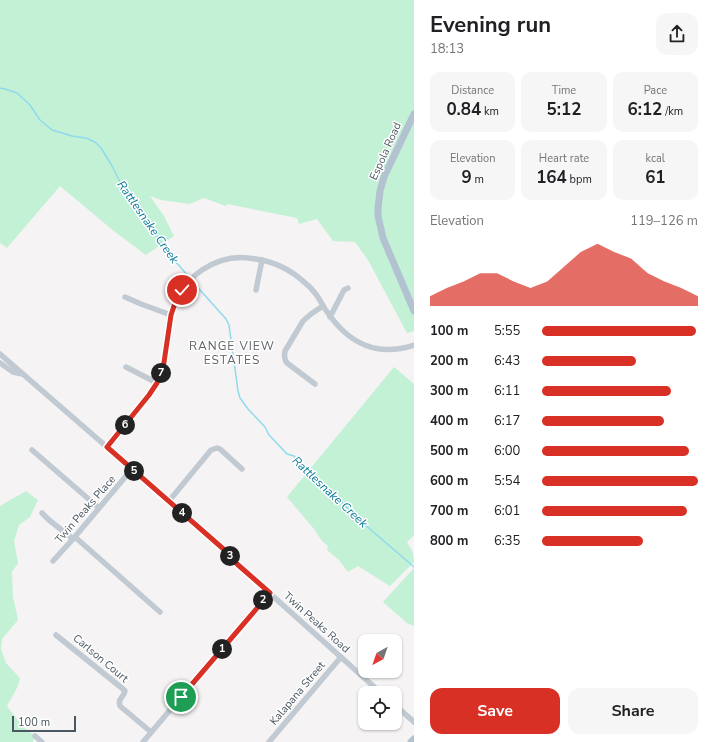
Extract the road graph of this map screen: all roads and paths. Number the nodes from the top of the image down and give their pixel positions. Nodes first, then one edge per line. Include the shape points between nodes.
1 (414, 114) edge
2 (262, 260) junction
3 (348, 288) dead end
4 (256, 290) dead end
5 (125, 297) dead end
6 (323, 306) junction
7 (414, 311) edge
8 (171, 315) junction
9 (330, 317) junction
10 (414, 345) edge
11 (0, 354) edge
12 (0, 362) edge
13 (126, 367) dead end
14 (24, 375) junction
15 (157, 383) junction
16 (315, 384) dead end
17 (107, 447) junction
18 (32, 450) dead end
19 (132, 469) junction
20 (242, 469) dead end
21 (169, 501) junction
22 (99, 508) junction
23 (42, 513) dead end
24 (74, 538) junction
25 (53, 561) dead end
26 (270, 593) junction
27 (160, 612) dead end
28 (56, 634) dead end
29 (341, 657) junction
30 (373, 686) edge
31 (402, 712) edge
32 (414, 722) edge
33 (151, 732) junction
34 (35, 736) dead end
35 (414, 739) edge
36 (42, 742) edge
37 (143, 742) edge
38 (269, 742) edge
39 (411, 742) edge

1 - 7 main road, Espola Road via 384,177 378,199 378,216 383,238
2 - 4 street
2 - 6 street via 278,264 293,272 314,291
2 - 8 street via 248,257 233,258 208,266 193,277 182,290
3 - 9 street via 344,290
5 - 8 street
6 - 9 street
6 - 16 street via 303,321 284,355 287,363
8 - 15 street via 163,369
9 - 10 street via 350,337 369,347 395,349
11 - 14 street, Twin Peaks Road
12 - 14 street, Twin Peaks Road via 13,372
13 - 15 street
14 - 17 street, Twin Peaks Road
15 - 17 street
17 - 19 street, Twin Peaks Road
18 - 22 street
19 - 21 street, Twin Peaks Road
19 - 22 street, Twin Peaks Place
20 - 21 street via 220,450 213,449
21 - 26 street, Twin Peaks Road
22 - 24 street, Twin Peaks Place
23 - 24 street
24 - 25 street, Twin Peaks Place
24 - 27 street
26 - 29 street, Twin Peaks Road
26 - 33 street
28 - 33 street, Carlson Court via 125,691 119,700 120,706
29 - 30 street, Twin Peaks Road
29 - 38 street, Kalapana Street
31 - 32 street
33 - 37 street
34 - 36 street
35 - 39 main road

